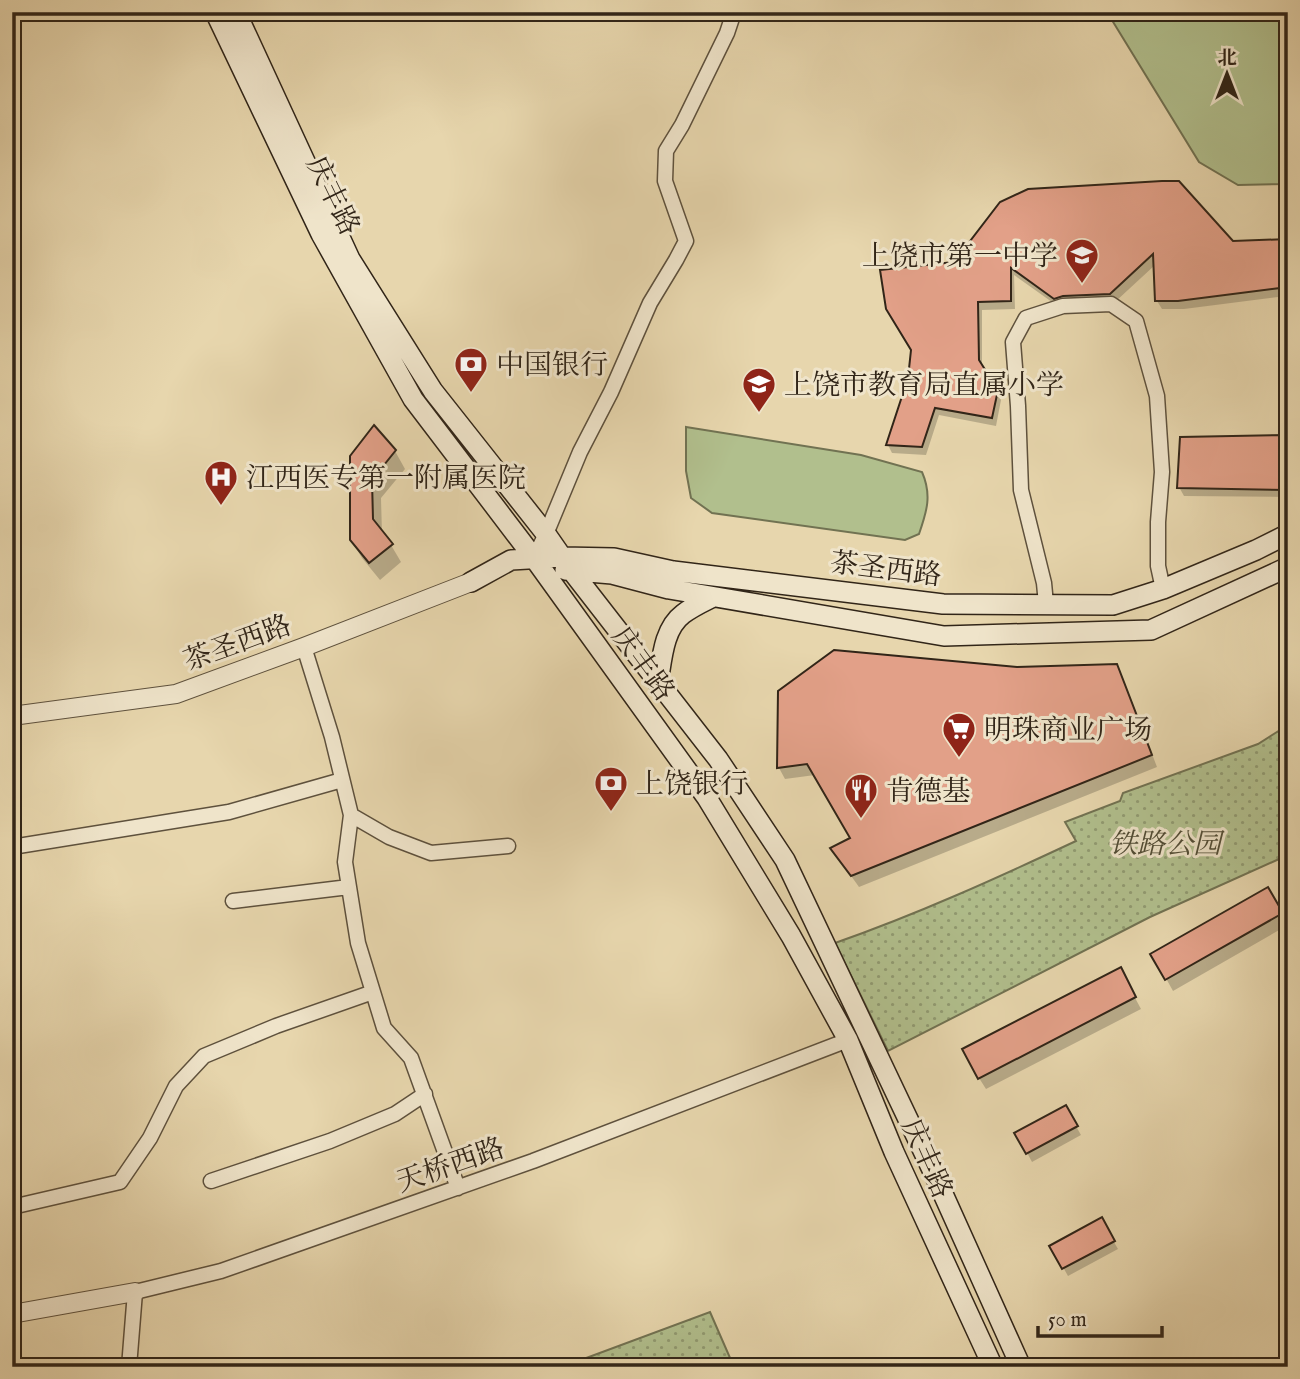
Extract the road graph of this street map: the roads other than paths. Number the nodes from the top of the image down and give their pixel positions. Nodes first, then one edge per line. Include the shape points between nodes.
1 (215, 12) edge
2 (236, 12) edge
3 (734, 12) edge
4 (546, 534) junction
5 (1288, 534) edge
6 (566, 563) junction
7 (539, 564) junction
8 (1288, 567) edge
9 (471, 582) joint
10 (1163, 589) junction
11 (713, 597) junction
12 (1046, 604) junction
13 (304, 647) junction
14 (658, 683) junction
15 (12, 716) edge
16 (342, 780) junction
17 (351, 815) junction
18 (15, 845) edge
19 (508, 846) dead end
20 (349, 887) junction
21 (233, 901) dead end
22 (373, 992) junction
23 (848, 1040) junction
24 (425, 1094) junction
25 (211, 1181) dead end
26 (458, 1188) junction
27 (12, 1207) edge
28 (135, 1292) junction
29 (12, 1314) edge
30 (129, 1367) edge
31 (993, 1367) edge
32 (1021, 1367) edge

1 - 7 main road, 庆丰路 via 321,234 413,399
2 - 4 main road via 350,259 433,391
3 - 4 street via 666,151 665,181 686,241 650,303
4 - 6 main road
4 - 7 street
5 - 10 main road, 茶圣西路
6 - 7 main road, 茶圣西路
6 - 11 main road, 茶圣西路
6 - 12 main road, 茶圣西路 via 614,558 673,570 943,604
6 - 14 main road
7 - 9 main road, 茶圣西路 via 511,560
7 - 23 main road, 庆丰路 via 707,798
8 - 11 main road, 茶圣西路 via 1151,630 944,636
9 - 13 street, 茶圣西路
10 - 12 main road, 茶圣西路 via 1112,605
10 - 12 street via 1158,566 1162,472 1157,396 1136,321 1111,304 1063,306 1026,318 1013,342 1021,490
11 - 14 main road via 680,616 671,630
13 - 15 street, 茶圣西路 via 176,694
13 - 16 street
14 - 32 main road via 718,759 785,860
16 - 17 street
16 - 18 street via 229,811
17 - 19 street via 389,837 431,853
17 - 20 street via 345,862
20 - 21 street
20 - 22 street via 358,943
22 - 24 street via 384,1028 411,1058
22 - 27 street via 204,1056 176,1086 150,1138 120,1182
23 - 26 street, 天桥西路
23 - 31 main road, 庆丰路
24 - 25 street via 395,1114 330,1141
24 - 26 street
26 - 28 street, 天桥西路 via 221,1270
28 - 29 street
28 - 30 street

